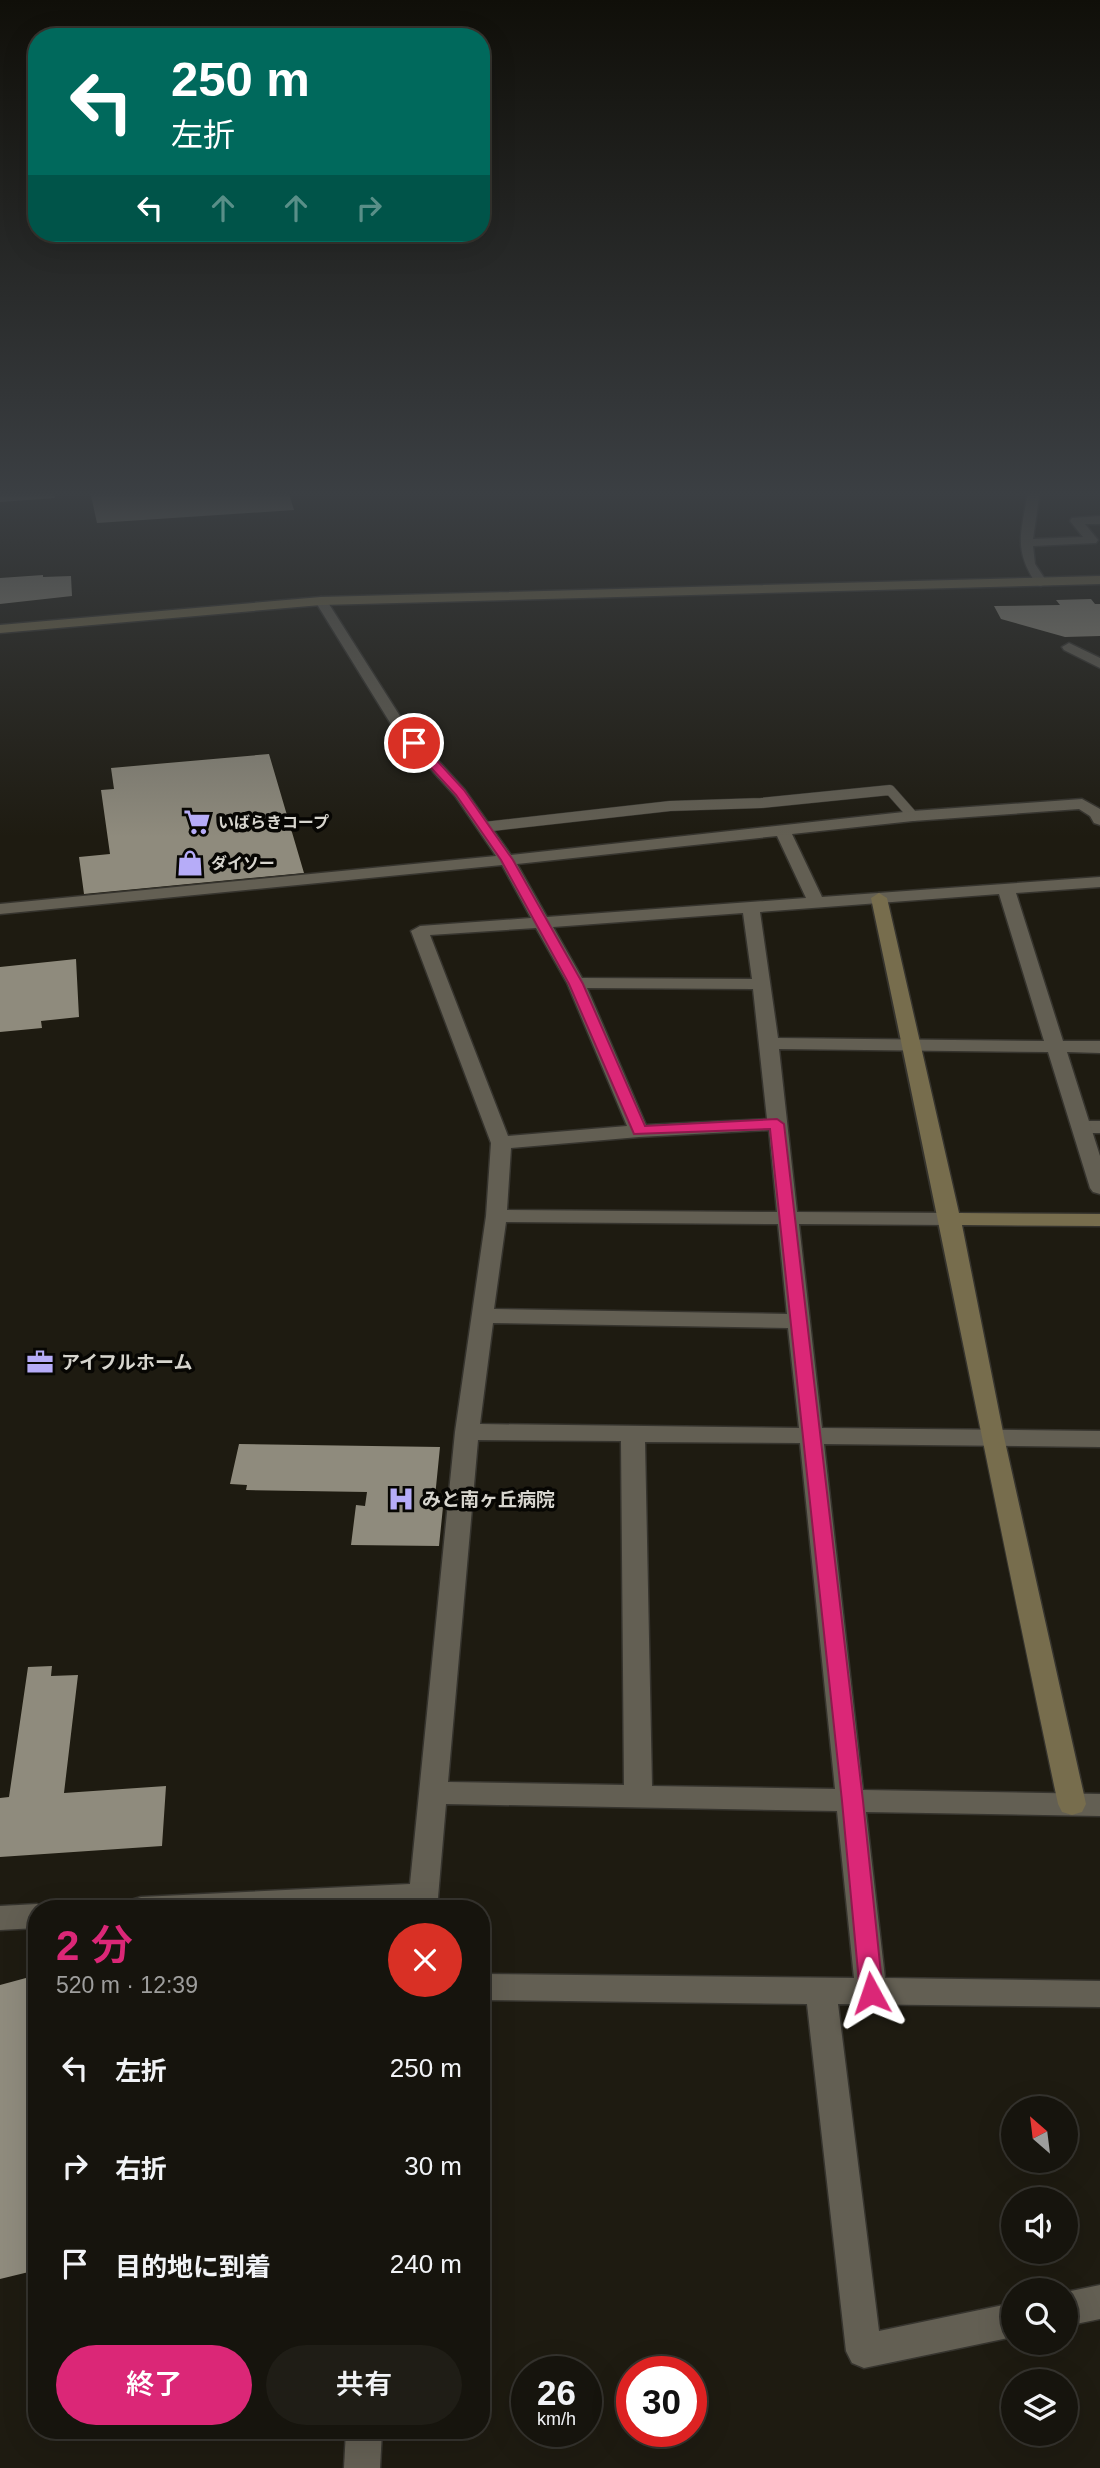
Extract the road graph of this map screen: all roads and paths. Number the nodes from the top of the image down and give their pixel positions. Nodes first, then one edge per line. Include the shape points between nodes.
1 (262, 606) edge
2 (324, 606) edge
3 (0, 629) edge
4 (1069, 647) dead end
5 (1096, 659) edge
6 (913, 816) junction
7 (1100, 820) edge
8 (484, 827) junction
9 (782, 830) junction
10 (507, 860) junction
11 (1100, 882) edge
12 (1006, 889) junction
13 (879, 898) junction
14 (817, 902) junction
15 (751, 908) junction
16 (0, 909) edge
17 (542, 920) junction
18 (576, 984) junction
19 (760, 984) junction
20 (769, 1043) junction
21 (912, 1045) junction
22 (1054, 1047) junction
23 (1100, 1047) edge
24 (777, 1124) junction
25 (1091, 1127) edge
26 (639, 1131) junction
27 (501, 1143) junction
28 (1100, 1188) edge
29 (496, 1216) junction
30 (787, 1219) junction
31 (950, 1219) junction
32 (1100, 1220) edge
33 (483, 1315) junction
34 (797, 1321) junction
35 (467, 1432) junction
36 (633, 1435) junction
37 (811, 1436) junction
38 (992, 1437) junction
39 (1100, 1439) edge
40 (435, 1793) junction
41 (638, 1797) junction
42 (853, 1801) junction
43 (1086, 1805) edge
44 (423, 1900) edge
45 (28, 1916) edge
46 (0, 1918) edge
47 (490, 1987) edge
48 (821, 1992) junction
49 (871, 1993) junction
50 (1100, 1994) edge
51 (1100, 2302) edge
52 (1078, 2307) edge
53 (1001, 2322) edge
54 (364, 2439) edge
55 (362, 2468) edge

1 - 3 street
2 - 8 street via 399,726 460,793
4 - 5 street
6 - 7 street via 1082,804
6 - 8 lane via 890,790 761,803 670,806
6 - 9 street
8 - 10 street
9 - 10 street
9 - 14 street
10 - 16 street
10 - 17 street
11 - 12 street
12 - 13 street
12 - 22 street
13 - 14 street
13 - 21 street
14 - 15 street
15 - 17 street
15 - 19 street
17 - 18 street
17 - 27 street via 420,931
18 - 19 street
18 - 26 street
19 - 20 street
20 - 21 street
20 - 24 street
21 - 22 street
21 - 31 street
22 - 23 street
22 - 25 street
24 - 26 street
24 - 30 street
25 - 28 street
26 - 27 street
27 - 29 street
29 - 30 street
29 - 33 street
30 - 31 street
30 - 34 street
31 - 32 street
31 - 38 street
33 - 34 street
33 - 35 street
34 - 37 street
35 - 36 street
35 - 40 street
36 - 37 street
36 - 41 street
37 - 38 street
37 - 42 street
38 - 39 street
38 - 43 street
40 - 41 street
40 - 44 street
41 - 42 street
42 - 43 street
42 - 49 street
45 - 46 street
47 - 48 street
48 - 49 street
48 - 53 street via 864,2351
49 - 50 street
51 - 52 street
54 - 55 street

